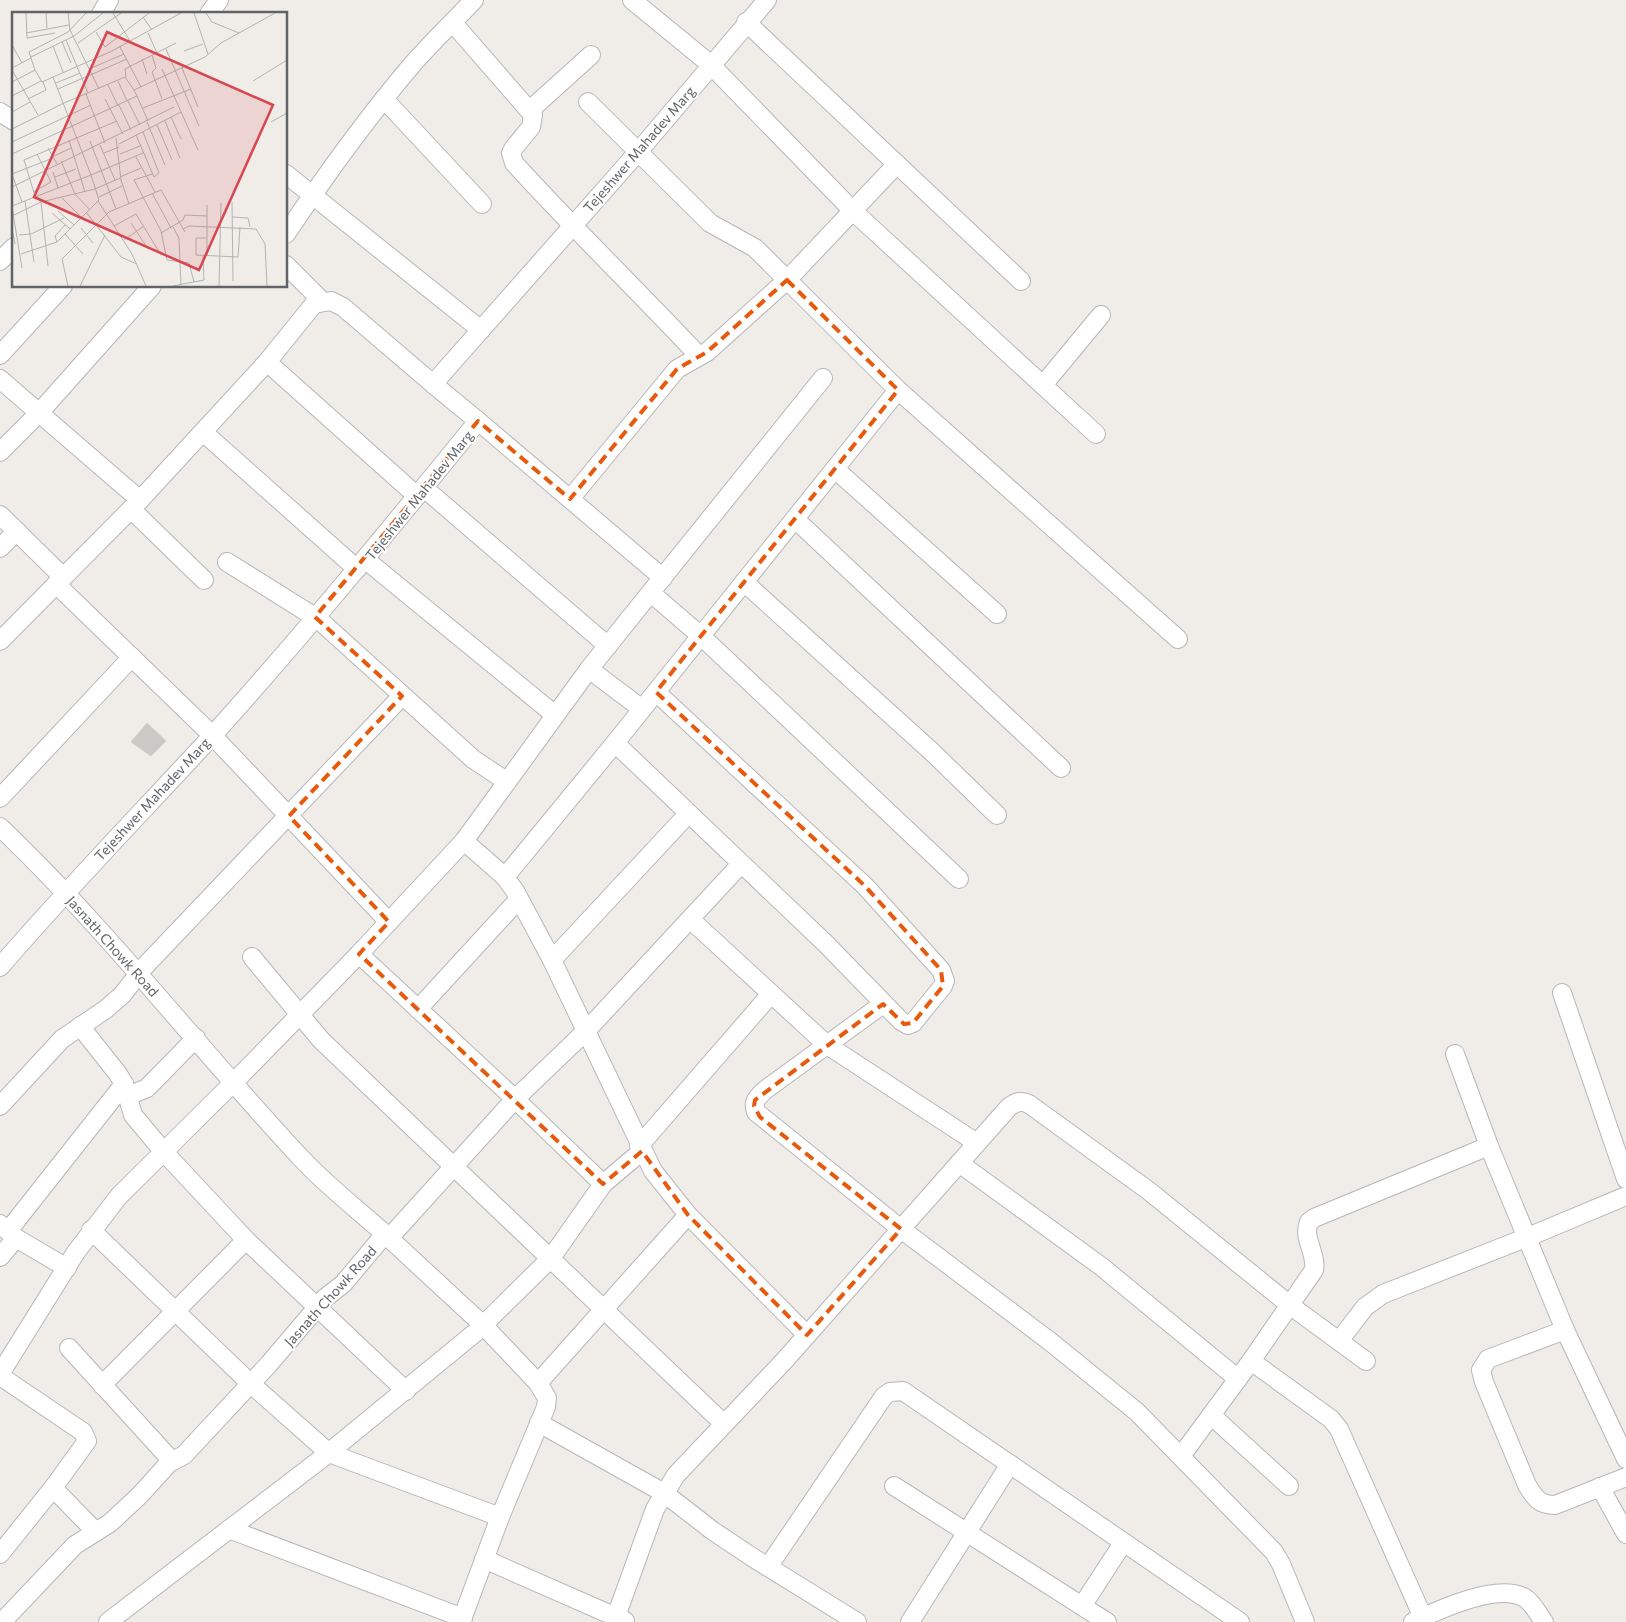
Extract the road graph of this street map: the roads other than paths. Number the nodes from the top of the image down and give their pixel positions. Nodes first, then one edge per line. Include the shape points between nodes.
1 (109, 0) edge
2 (219, 0) edge
3 (474, 0) edge
4 (632, 0) edge
5 (767, 0) edge
6 (102, 12) edge
7 (210, 12) edge
8 (746, 22) junction
9 (453, 23) junction
10 (591, 55) dead end
11 (712, 66) junction
12 (384, 99) junction
13 (588, 102) dead end
14 (530, 110) junction
15 (0, 112) edge
16 (12, 120) edge
17 (638, 152) junction
18 (897, 164) junction
19 (288, 175) edge
20 (313, 194) junction
21 (482, 204) dead end
22 (854, 212) junction
23 (572, 226) junction
24 (288, 231) edge
25 (12, 249) edge
26 (0, 261) edge
27 (288, 267) edge
28 (787, 280) junction
29 (1021, 281) dead end
30 (61, 288) edge
31 (150, 288) edge
32 (322, 301) junction
33 (1102, 315) dead end
34 (481, 330) junction
35 (0, 356) edge
36 (699, 356) junction
37 (267, 362) junction
38 (823, 378) dead end
39 (0, 379) edge
40 (433, 384) junction
41 (1043, 386) junction
42 (898, 390) junction
43 (39, 413) junction
44 (478, 421) junction
45 (203, 432) junction
46 (1096, 434) dead end
47 (0, 452) edge
48 (835, 469) junction
49 (420, 492) junction
50 (570, 499) junction
51 (136, 505) junction
52 (0, 515) edge
53 (795, 519) junction
54 (17, 531) junction
55 (0, 548) edge
56 (227, 562) dead end
57 (361, 565) junction
58 (663, 578) junction
59 (60, 580) junction
60 (204, 580) dead end
61 (744, 582) junction
62 (651, 593) junction
63 (996, 614) dead end
64 (315, 617) junction
65 (700, 636) junction
66 (1178, 639) dead end
67 (0, 641) edge
68 (608, 646) junction
69 (132, 657) junction
70 (589, 669) junction
71 (656, 692) junction
72 (402, 696) junction
73 (642, 709) junction
74 (555, 715) junction
75 (212, 735) junction
76 (615, 744) junction
77 (1061, 768) dead end
78 (506, 781) junction
79 (0, 798) edge
80 (688, 814) junction
81 (997, 815) dead end
82 (289, 816) junction
83 (0, 827) edge
84 (464, 841) junction
85 (741, 864) junction
86 (505, 877) junction
87 (959, 879) dead end
88 (64, 892) junction
89 (519, 899) junction
90 (691, 920) junction
91 (389, 922) junction
92 (359, 954) junction
93 (252, 957) dead end
94 (552, 960) junction
95 (0, 967) edge
96 (139, 973) junction
97 (1562, 993) dead end
98 (771, 994) junction
99 (883, 1004) junction
100 (418, 1009) junction
101 (300, 1014) junction
102 (80, 1026) junction
103 (586, 1031) junction
104 (196, 1038) junction
105 (827, 1045) junction
106 (1455, 1054) dead end
107 (234, 1082) junction
108 (126, 1090) junction
109 (515, 1099) junction
110 (0, 1106) edge
111 (977, 1143) junction
112 (1490, 1146) junction
113 (640, 1148) junction
114 (163, 1151) junction
115 (959, 1163) junction
116 (455, 1166) junction
117 (1626, 1179) edge
118 (603, 1184) junction
119 (1626, 1196) edge
120 (688, 1215) junction
121 (901, 1229) junction
122 (91, 1230) junction
123 (8, 1231) edge
124 (1528, 1237) junction
125 (246, 1240) junction
126 (0, 1257) edge
127 (551, 1258) junction
128 (67, 1268) junction
129 (1291, 1306) junction
130 (318, 1307) junction
131 (604, 1310) junction
132 (176, 1312) junction
133 (483, 1325) junction
134 (1565, 1330) junction
135 (807, 1335) junction
136 (1339, 1341) junction
137 (69, 1348) dead end
138 (1251, 1361) junction
139 (1366, 1361) dead end
140 (0, 1375) edge
141 (1238, 1379) junction
142 (538, 1383) junction
143 (251, 1384) junction
144 (102, 1385) junction
145 (406, 1391) junction
146 (1211, 1415) junction
147 (539, 1423) junction
148 (724, 1424) junction
149 (329, 1453) junction
150 (1181, 1456) junction
151 (1626, 1459) edge
152 (172, 1462) junction
153 (1010, 1464) junction
154 (1626, 1477) edge
155 (894, 1486) dead end
156 (1289, 1486) dead end
157 (1600, 1487) junction
158 (53, 1488) junction
159 (664, 1493) junction
160 (500, 1517) junction
161 (228, 1529) junction
162 (96, 1532) junction
163 (966, 1534) junction
164 (1626, 1534) edge
165 (1122, 1543) junction
166 (0, 1554) edge
167 (484, 1559) junction
168 (768, 1567) junction
169 (1082, 1606) junction
170 (3, 1615) edge
171 (462, 1620) edge
172 (619, 1620) edge
173 (1420, 1620) edge
174 (108, 1622) edge
175 (857, 1622) edge
176 (910, 1622) edge
177 (1107, 1622) edge
178 (1240, 1622) edge
179 (1304, 1622) edge
180 (1544, 1622) edge

1 - 6 street
2 - 7 street
3 - 9 street
4 - 11 street
5 - 8 street, Tejeshwer Mahadev Marg
8 - 11 street, Tejeshwer Mahadev Marg
8 - 18 street
9 - 12 street
9 - 14 street
10 - 14 street
11 - 17 street, Tejeshwer Mahadev Marg
11 - 22 street
12 - 20 street
12 - 21 street
13 - 17 street
14 - 23 street via 534,120 513,149 512,158
15 - 16 street
17 - 23 street, Tejeshwer Mahadev Marg
17 - 28 street via 710,223 755,248
18 - 22 street
18 - 29 street
19 - 20 street
20 - 24 street
20 - 34 street
22 - 28 street
22 - 41 street
23 - 34 street, Tejeshwer Mahadev Marg
23 - 36 street via 647,299
25 - 26 street
27 - 32 street
28 - 36 street
28 - 42 street
30 - 35 street
31 - 43 street
32 - 37 street via 306,312
32 - 40 street via 343,307
33 - 41 street
34 - 40 street, Tejeshwer Mahadev Marg
36 - 50 street via 677,369
37 - 45 street
37 - 49 street
38 - 58 street
39 - 43 street
40 - 44 street, Tejeshwer Mahadev Marg
41 - 46 street
42 - 48 street
42 - 66 street
43 - 47 street
43 - 51 street
44 - 49 street, Tejeshwer Mahadev Marg
44 - 50 street
45 - 51 street
45 - 57 street
48 - 53 street
48 - 63 street
49 - 57 street, Tejeshwer Mahadev Marg
49 - 68 street
50 - 58 street
51 - 59 street
51 - 60 street
52 - 54 street
53 - 61 street
53 - 77 street
54 - 55 street
54 - 59 street
56 - 64 street
57 - 64 street, Tejeshwer Mahadev Marg
57 - 74 street
58 - 62 street
59 - 67 street
59 - 69 street
61 - 65 street
61 - 81 street
62 - 65 street
62 - 68 street
64 - 72 street
64 - 75 street, Tejeshwer Mahadev Marg
65 - 71 street
65 - 87 street
68 - 70 street
69 - 75 street
69 - 79 street
70 - 73 street
70 - 74 street
71 - 73 street
71 - 99 street via 865,886 944,975 943,986 913,1024 904,1024
72 - 78 street via 473,759
72 - 82 street
73 - 76 street
74 - 78 street
75 - 82 street
75 - 88 street, Tejeshwer Mahadev Marg
76 - 80 street
76 - 86 street
78 - 84 street
80 - 85 street
80 - 94 street
82 - 91 street
82 - 96 street
83 - 88 street, Jasnath Chowk Road
84 - 86 street
84 - 91 street
85 - 90 street
85 - 99 street via 826,944
86 - 89 street
88 - 95 street, Tejeshwer Mahadev Marg
88 - 96 street, Jasnath Chowk Road
89 - 94 street
89 - 100 street
90 - 98 street
90 - 103 street
91 - 92 street
92 - 100 street
92 - 101 street
93 - 101 street
94 - 103 street
96 - 102 street via 116,1000
96 - 104 street, Jasnath Chowk Road
97 - 117 street
98 - 105 street
98 - 113 street
99 - 105 street
100 - 109 street
101 - 107 street
101 - 116 street via 321,1040
102 - 108 street
102 - 110 street via 62,1039
103 - 109 street
103 - 113 street
104 - 107 street, Jasnath Chowk Road
104 - 108 street via 147,1088
105 - 111 street
105 - 121 street via 765,1090 755,1100 756,1112
106 - 112 street
107 - 114 street
107 - 130 street, Jasnath Chowk Road via 302,1159 385,1234 343,1284
108 - 114 street via 133,1115
108 - 123 street
109 - 116 street
109 - 118 street
111 - 115 street
111 - 129 street via 1009,1106 1024,1101 1149,1191
112 - 124 street
112 - 129 street via 1309,1222 1307,1234 1315,1258 1314,1270
113 - 118 street
113 - 120 street via 669,1194
114 - 122 street
114 - 125 street
115 - 121 street
115 - 141 street via 1102,1267
116 - 127 street
116 - 133 street via 389,1238
118 - 127 street
119 - 124 street
120 - 131 street
120 - 135 street
121 - 135 street
121 - 150 street via 1052,1342 1137,1412
122 - 128 street
122 - 132 street
123 - 126 street
123 - 128 street
124 - 134 street
124 - 136 street via 1378,1297 1365,1307
125 - 130 street
125 - 132 street
127 - 131 street
127 - 133 street
128 - 140 street
129 - 136 street
129 - 138 street
130 - 143 street, Jasnath Chowk Road
130 - 145 street
131 - 142 street
131 - 148 street
132 - 143 street
132 - 144 street
133 - 142 street
133 - 145 street
134 - 151 street
134 - 157 street via 1488,1359 1481,1370 1535,1498 1544,1505 1555,1505
135 - 148 street
136 - 139 street
137 - 144 street
138 - 141 street
138 - 173 street via 1331,1419 1339,1429
140 - 158 street via 86,1436 84,1446
141 - 146 street
142 - 147 street via 547,1398
143 - 149 street
143 - 152 street, Jasnath Chowk Road via 184,1455
144 - 152 street
145 - 149 street
146 - 150 street
146 - 156 street
147 - 159 street
147 - 160 street
148 - 159 street via 676,1475
149 - 160 street
149 - 161 street
150 - 179 street via 1274,1552
152 - 162 street, Jasnath Chowk Road via 140,1496
153 - 163 street
153 - 165 street
153 - 168 street via 904,1391 890,1392 884,1396
154 - 157 street
155 - 163 street
157 - 164 street
158 - 162 street
158 - 166 street
159 - 168 street
159 - 172 street via 655,1509
160 - 167 street
161 - 171 street
161 - 174 street
162 - 170 street, Jasnath Chowk Road via 75,1545
163 - 169 street
163 - 176 street
165 - 169 street
165 - 178 street
167 - 171 street
167 - 172 street
168 - 175 street
169 - 177 street
173 - 180 street via 1487,1594 1502,1592 1525,1598

